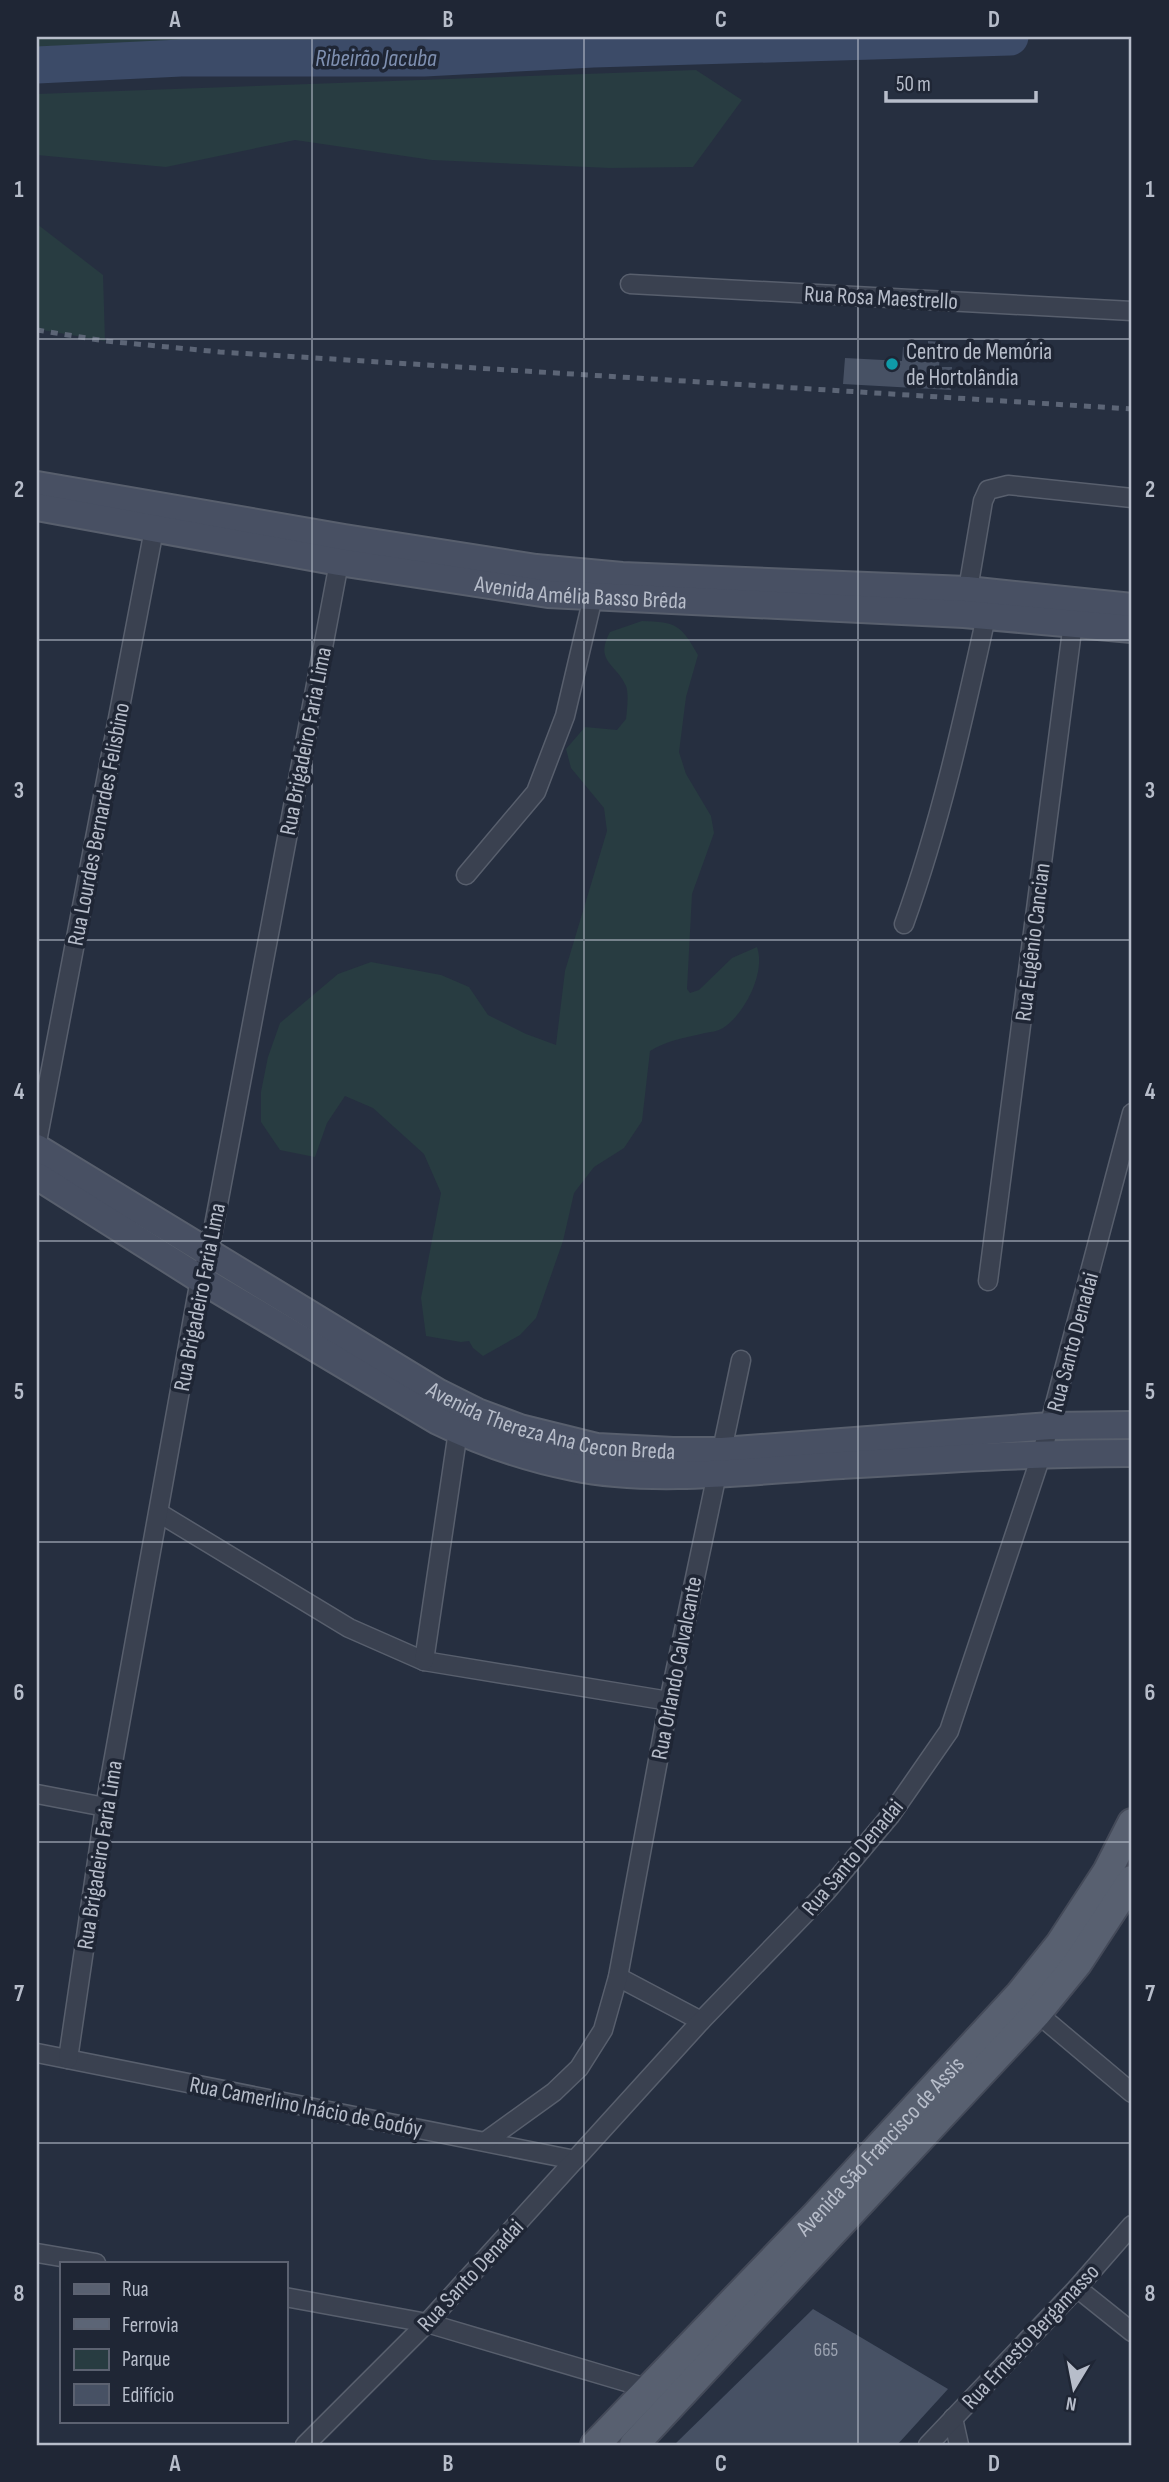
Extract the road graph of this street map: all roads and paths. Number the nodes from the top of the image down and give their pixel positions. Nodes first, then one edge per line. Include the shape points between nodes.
1 (630, 284) dead end
2 (1132, 311) edge
3 (37, 485) edge
4 (1132, 498) edge
5 (37, 507) edge
6 (157, 517) junction
7 (342, 550) junction
8 (593, 597) junction
9 (972, 607) junction
10 (1132, 607) edge
11 (1074, 614) junction
12 (1132, 629) edge
13 (466, 875) dead end
14 (904, 924) dead end
15 (1132, 1113) edge
16 (37, 1142) edge
17 (37, 1148) edge
18 (37, 1176) edge
19 (209, 1252) junction
20 (200, 1279) junction
21 (988, 1281) dead end
22 (741, 1360) dead end
23 (1132, 1425) edge
24 (1049, 1426) junction
25 (458, 1431) junction
26 (1042, 1453) junction
27 (1132, 1453) edge
28 (719, 1462) junction
29 (159, 1513) junction
30 (424, 1661) junction
31 (669, 1701) junction
32 (37, 1794) edge
33 (105, 1807) junction
34 (1132, 1823) edge
35 (1132, 1880) edge
36 (618, 1977) junction
37 (1037, 2013) junction
38 (701, 2021) junction
39 (37, 2053) edge
40 (68, 2059) junction
41 (1132, 2093) edge
42 (486, 2141) junction
43 (575, 2160) junction
44 (1132, 2225) edge
45 (37, 2253) edge
46 (90, 2262) edge
47 (1077, 2288) junction
48 (287, 2297) edge
49 (427, 2323) junction
50 (1132, 2332) edge
51 (650, 2389) junction
52 (953, 2418) junction
53 (305, 2445) edge
54 (595, 2445) edge
55 (634, 2445) edge
56 (928, 2445) edge
57 (959, 2445) edge

1 - 2 street, Rua Rosa Maestrello
3 - 6 main road, Avenida Amélia Basso Brêda
4 - 9 street via 1008,485 988,490
5 - 6 main road, Avenida Amélia Basso Brêda
6 - 7 main road, Avenida Amélia Basso Brêda
6 - 16 street, Rua Lourdes Bernardes Felisbino
7 - 8 main road, Avenida Amélia Basso Brêda via 502,588
7 - 9 main road, Avenida Amélia Basso Brêda
7 - 19 street, Rua Brigadeiro Faria Lima
8 - 9 main road, Avenida Amélia Basso Brêda
8 - 13 street via 565,716 536,792
9 - 11 main road, Avenida Amélia Basso Brêda
9 - 14 street via 957,749
10 - 11 main road, Avenida Amélia Basso Brêda
11 - 12 main road, Avenida Amélia Basso Brêda
11 - 21 street, Rua Eugênio Cancian
15 - 24 street, Rua Santo Denadai
17 - 19 main road, Avenida Thereza Ana Cecon Breda
18 - 20 main road, Avenida Thereza Ana Cecon Breda
19 - 20 street, Rua Brigadeiro Faria Lima
19 - 28 main road, Avenida Thereza Ana Cecon Breda via 477,1412 597,1447
20 - 25 main road, Avenida Thereza Ana Cecon Breda
20 - 29 street, Rua Brigadeiro Faria Lima
22 - 28 street, Rua Orlando Calvalcante
23 - 24 main road, Avenida Thereza Ana Cecon Breda
24 - 26 street, Rua Santo Denadai
24 - 28 main road, Avenida Thereza Ana Cecon Breda
25 - 28 main road, Avenida Thereza Ana Cecon Breda via 573,1468 632,1474
25 - 30 street
26 - 27 main road, Avenida Thereza Ana Cecon Breda
26 - 28 main road, Avenida Thereza Ana Cecon Breda
26 - 38 street, Rua Santo Denadai via 949,1731 890,1816 826,1892
28 - 31 street, Rua Orlando Calvalcante
29 - 30 street via 349,1629
29 - 33 street, Rua Brigadeiro Faria Lima
30 - 31 street
31 - 36 street, Rua Orlando Calvalcante
32 - 33 street
33 - 40 street, Rua Brigadeiro Faria Lima
34 - 51 main road, Avenida São Francisco de Assis via 1067,1934 1020,1994
35 - 37 main road, Avenida São Francisco de Assis via 1077,1964
36 - 38 street
36 - 42 street, Rua Orlando Calvalcante via 603,2030 579,2068
37 - 41 street
37 - 55 main road, Avenida São Francisco de Assis
38 - 43 street, Rua Santo Denadai
39 - 40 street, Rua Camerlino Inácio de Godóy
40 - 42 street, Rua Camerlino Inácio de Godóy
42 - 43 street, Rua Camerlino Inácio de Godóy
43 - 49 street, Rua Santo Denadai
44 - 47 street, Rua Ernesto Bergamasso
45 - 46 street
47 - 50 street
47 - 52 street, Rua Ernesto Bergamasso
48 - 49 street
49 - 51 street
49 - 53 street, Rua Santo Denadai
51 - 54 main road, Avenida São Francisco de Assis
52 - 56 street, Rua Ernesto Bergamasso
52 - 57 street

